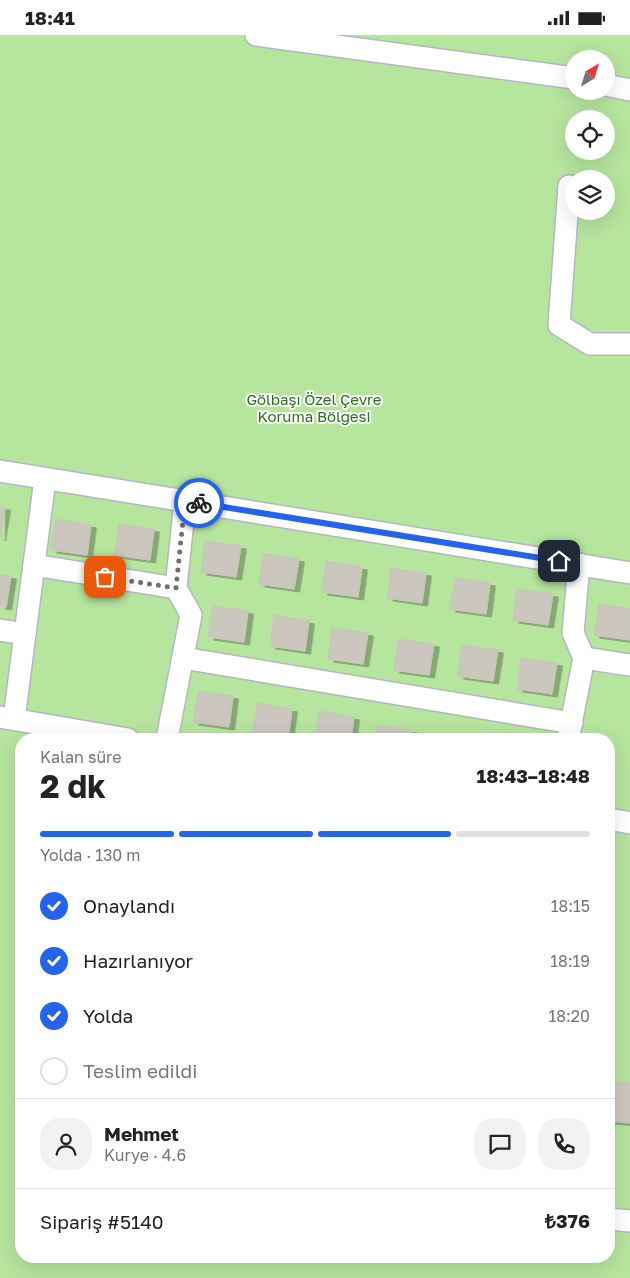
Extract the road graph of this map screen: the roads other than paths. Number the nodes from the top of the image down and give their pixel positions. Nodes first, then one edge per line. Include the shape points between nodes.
1 (256, 35) edge
2 (565, 76) edge
3 (615, 87) edge
4 (630, 90) edge
5 (567, 220) edge
6 (630, 344) edge
7 (0, 471) edge
8 (45, 479) junction
9 (185, 501) junction
10 (34, 565) junction
11 (579, 565) junction
12 (630, 573) edge
13 (176, 588) junction
14 (0, 630) edge
15 (25, 634) junction
16 (183, 657) junction
17 (584, 658) junction
18 (630, 665) edge
19 (7, 718) edge
20 (570, 731) edge
21 (93, 733) edge
22 (168, 733) edge
23 (615, 820) edge
24 (630, 823) edge
25 (615, 1220) edge
26 (630, 1221) edge

1 - 2 street
3 - 4 street
5 - 6 street via 559,325 590,345
7 - 8 street
8 - 9 street
8 - 10 street
9 - 11 street
9 - 13 street
10 - 13 street
10 - 15 street
11 - 12 street
11 - 17 street via 573,633
13 - 16 street via 191,615
14 - 15 street
15 - 19 street
16 - 20 street
16 - 22 street
17 - 18 street
17 - 20 street
19 - 21 street
23 - 24 street
25 - 26 street

